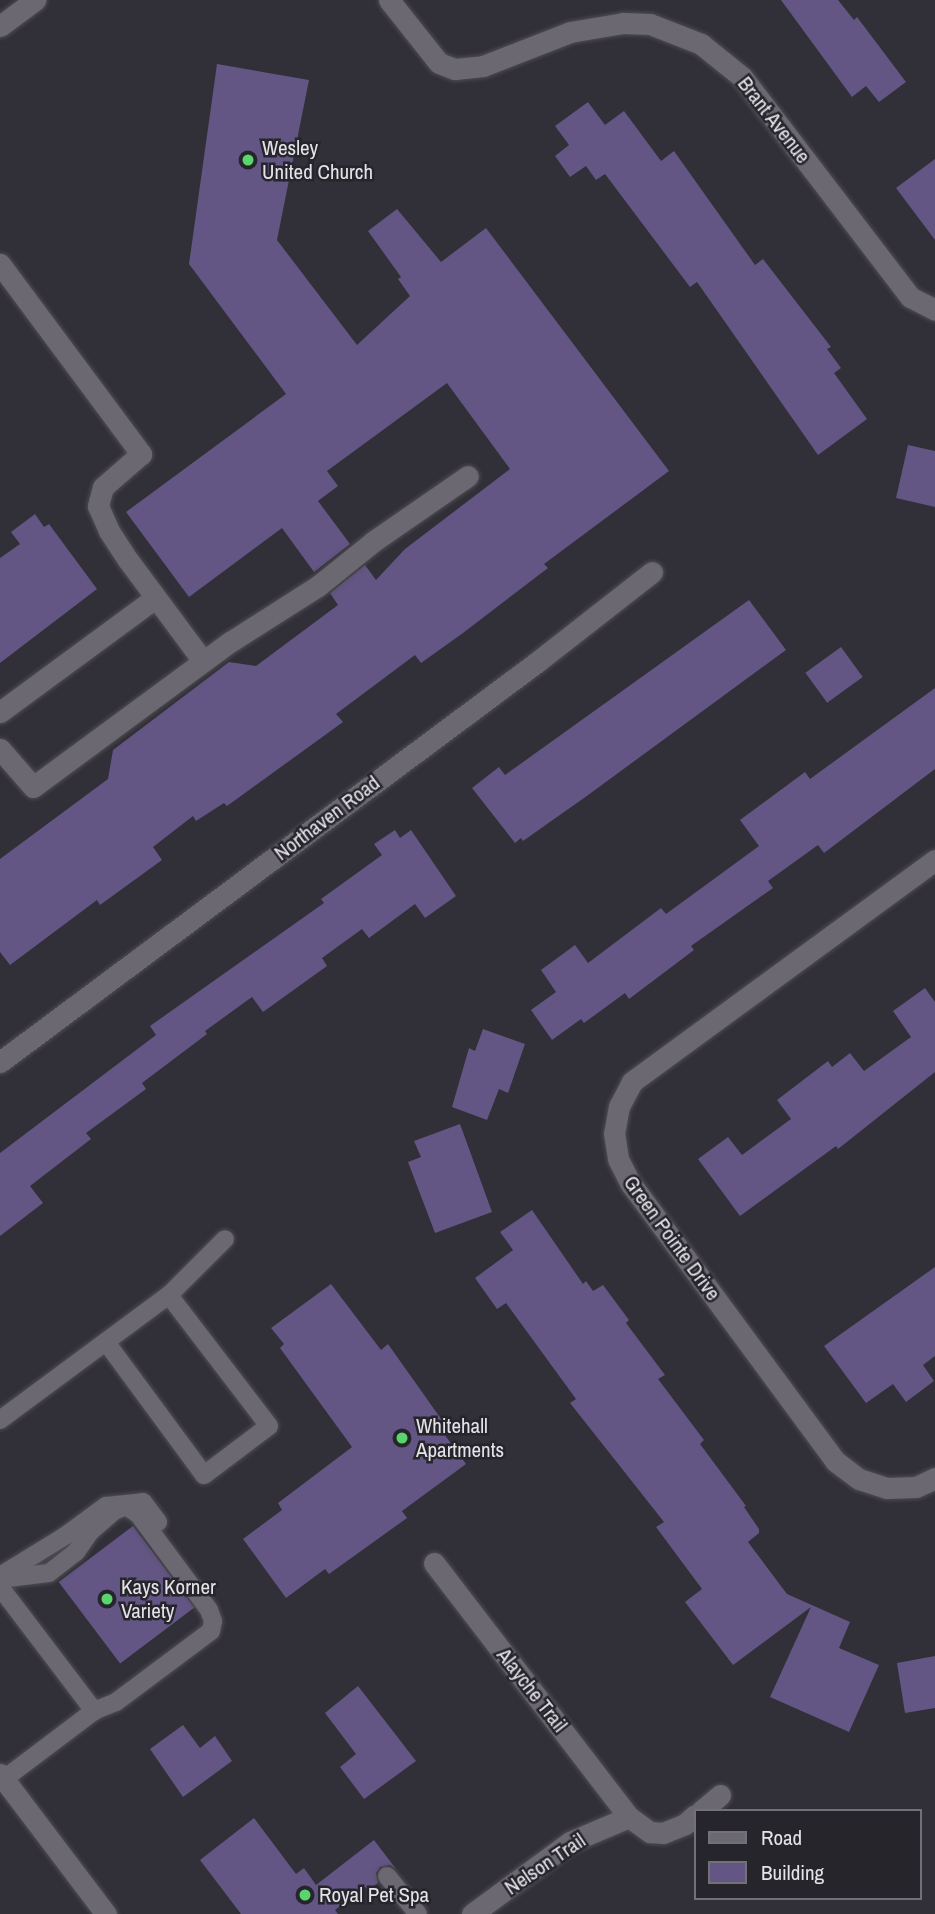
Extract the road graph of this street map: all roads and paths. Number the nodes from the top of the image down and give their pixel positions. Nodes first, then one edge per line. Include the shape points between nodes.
1 (35, 0) edge
2 (389, 0) edge
3 (0, 26) edge
4 (0, 264) edge
5 (935, 310) edge
6 (468, 476) dead end
7 (652, 572) dead end
8 (155, 598) junction
9 (203, 661) junction
10 (0, 712) edge
11 (0, 749) edge
12 (935, 860) edge
13 (0, 1062) edge
14 (225, 1239) dead end
15 (169, 1295) junction
16 (106, 1342) junction
17 (0, 1420) edge
18 (935, 1478) edge
19 (434, 1563) dead end
20 (0, 1578) edge
21 (0, 1587) edge
22 (94, 1711) junction
23 (2, 1777) edge
24 (720, 1795) dead end
25 (703, 1809) edge
26 (694, 1816) edge
27 (629, 1817) junction
28 (387, 1876) dead end
29 (106, 1914) edge
30 (418, 1914) edge
31 (472, 1914) edge

1 - 3 street
2 - 5 street, Brant Avenue via 439,63 455,69 483,66 570,32 623,23 650,24 701,44 742,77 910,297
4 - 8 street via 141,454 103,487 98,506 109,531
6 - 9 street via 318,586
7 - 13 street, Northaven Road
8 - 9 street
8 - 10 street
9 - 11 street via 33,788
12 - 18 street, Green Pointe Drive via 632,1082 619,1106 614,1132 618,1159 631,1184 835,1461 859,1479 887,1488 916,1487
14 - 15 lane
15 - 16 lane
15 - 16 lane via 269,1426 204,1475
16 - 17 lane
19 - 27 street, Alayche Trail
20 - 22 lane via 49,1573 114,1511 127,1506 138,1514 209,1610 211,1631 116,1702
21 - 22 lane
22 - 23 lane
23 - 29 street
24 - 25 street
26 - 27 street via 663,1833 650,1832
27 - 31 street, Nelson Trail via 570,1842
28 - 30 lane

